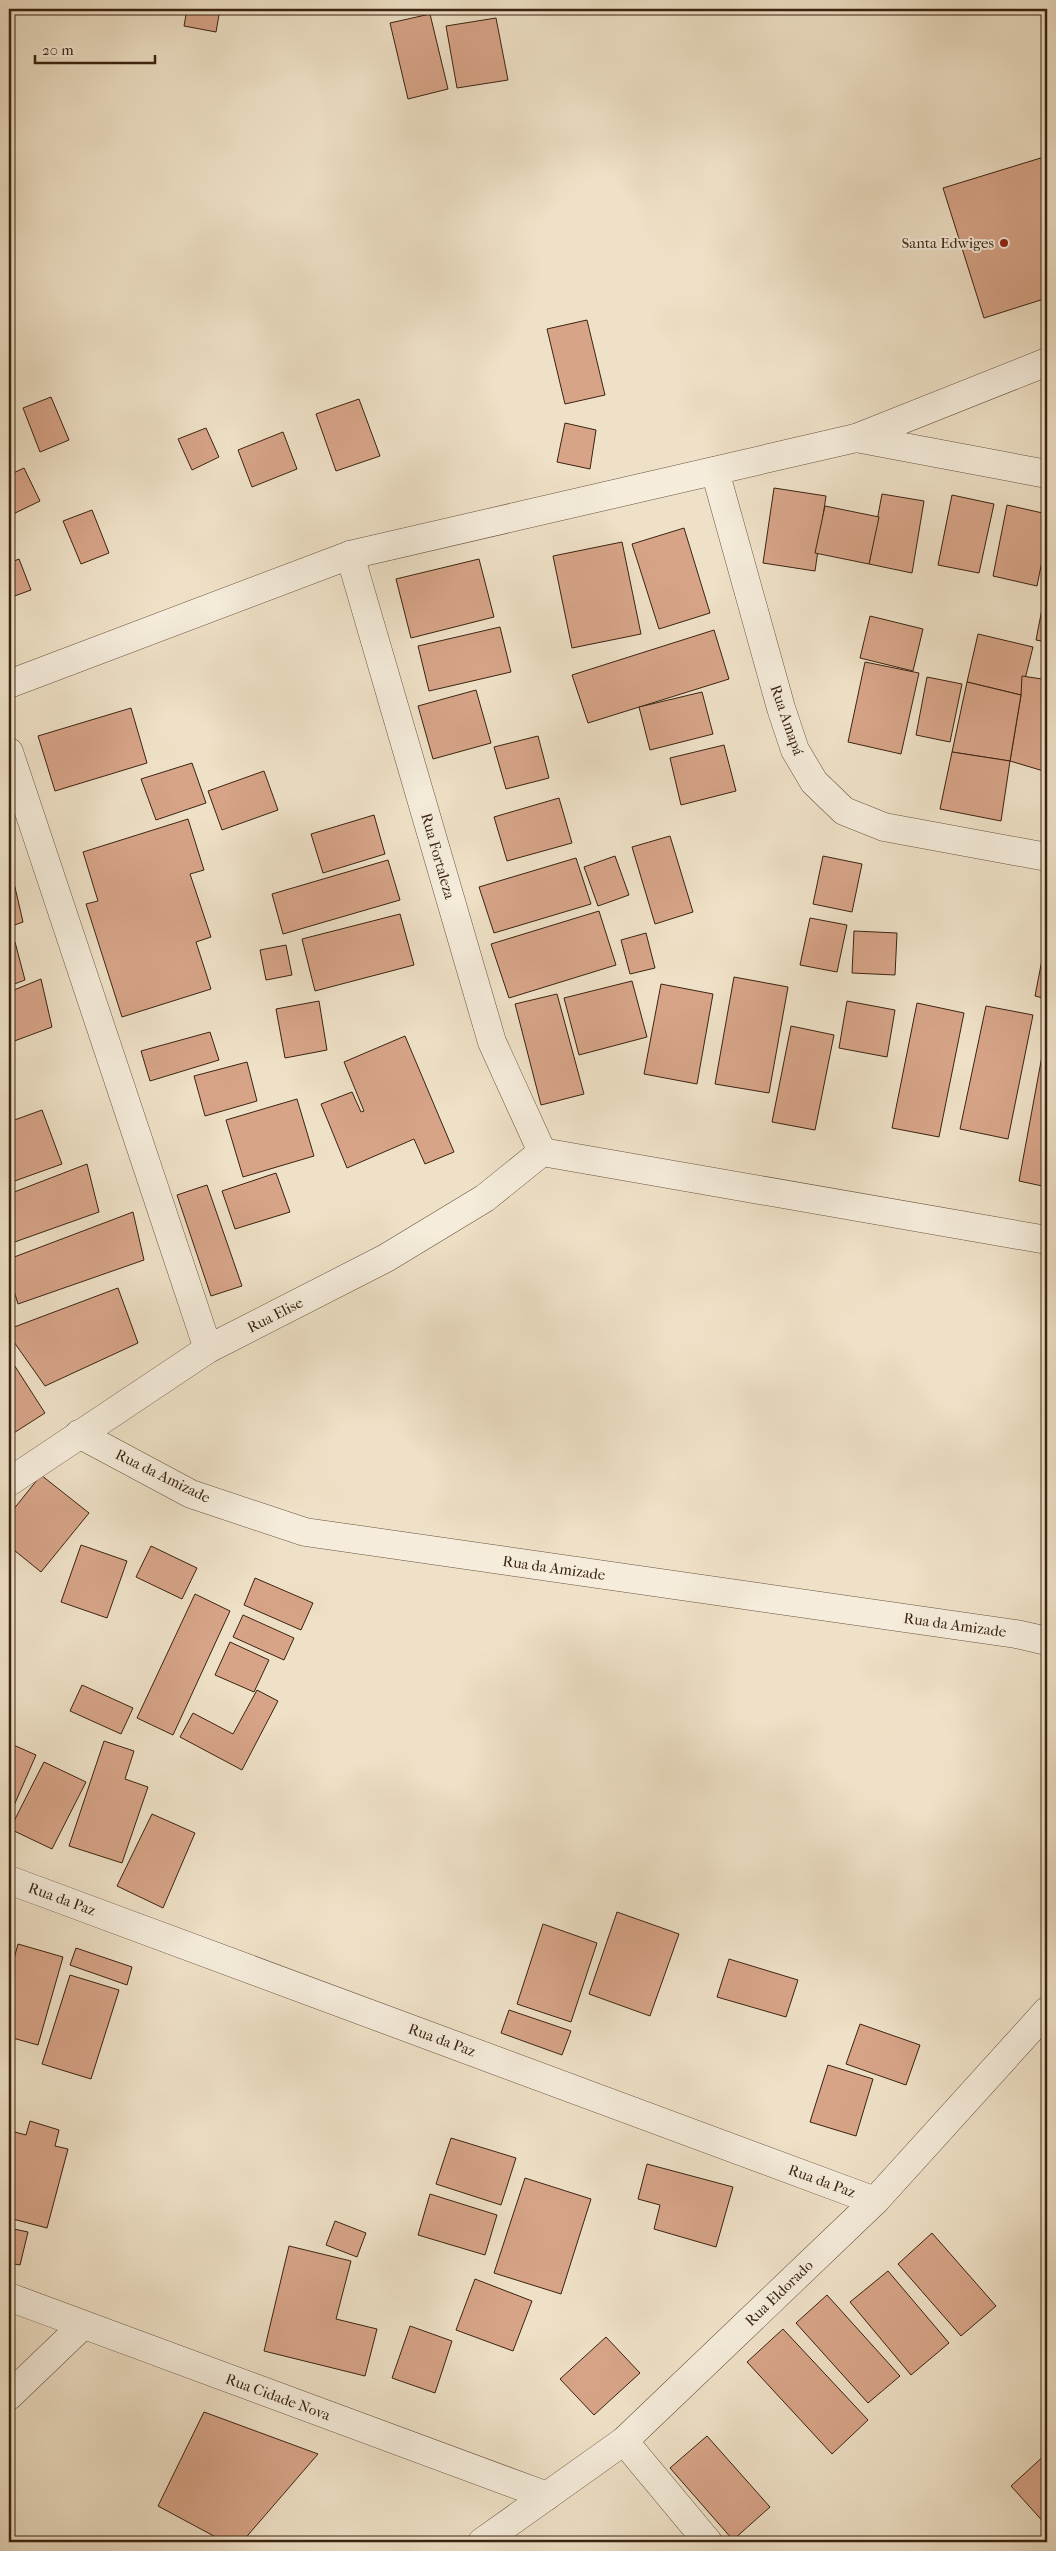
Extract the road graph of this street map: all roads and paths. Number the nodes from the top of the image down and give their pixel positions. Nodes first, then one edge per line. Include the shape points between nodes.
1 (1047, 362) edge
2 (856, 438) junction
3 (715, 472) junction
4 (1047, 474) edge
5 (350, 554) junction
6 (9, 684) edge
7 (9, 752) edge
8 (1047, 857) edge
9 (542, 1152) junction
10 (1047, 1240) edge
11 (208, 1348) junction
12 (79, 1434) junction
13 (9, 1482) edge
14 (1047, 1641) edge
15 (9, 1880) edge
16 (1047, 2011) edge
17 (875, 2201) junction
18 (9, 2298) edge
19 (83, 2325) junction
20 (9, 2396) edge
21 (624, 2441) junction
22 (547, 2496) junction
23 (482, 2542) edge
24 (708, 2542) edge

1 - 2 street
2 - 3 street
2 - 4 street
3 - 5 street
3 - 8 street, Rua Amapá via 794,750 814,782 844,811 884,827
5 - 6 street
5 - 9 street, Rua Fortaleza via 492,1042
7 - 11 street
9 - 10 street
9 - 11 street, Rua Elise via 485,1198 386,1258
11 - 12 street, Rua Elise
12 - 13 street, Rua Elise
12 - 14 street, Rua da Amizade via 191,1494 305,1532
15 - 17 street, Rua da Paz
16 - 17 street, Rua Eldorado
17 - 21 street, Rua Eldorado
18 - 19 street, Rua Cidade Nova
19 - 20 street
19 - 22 street, Rua Cidade Nova
21 - 22 street, Rua Eldorado
21 - 24 street
22 - 23 street, Rua Eldorado

